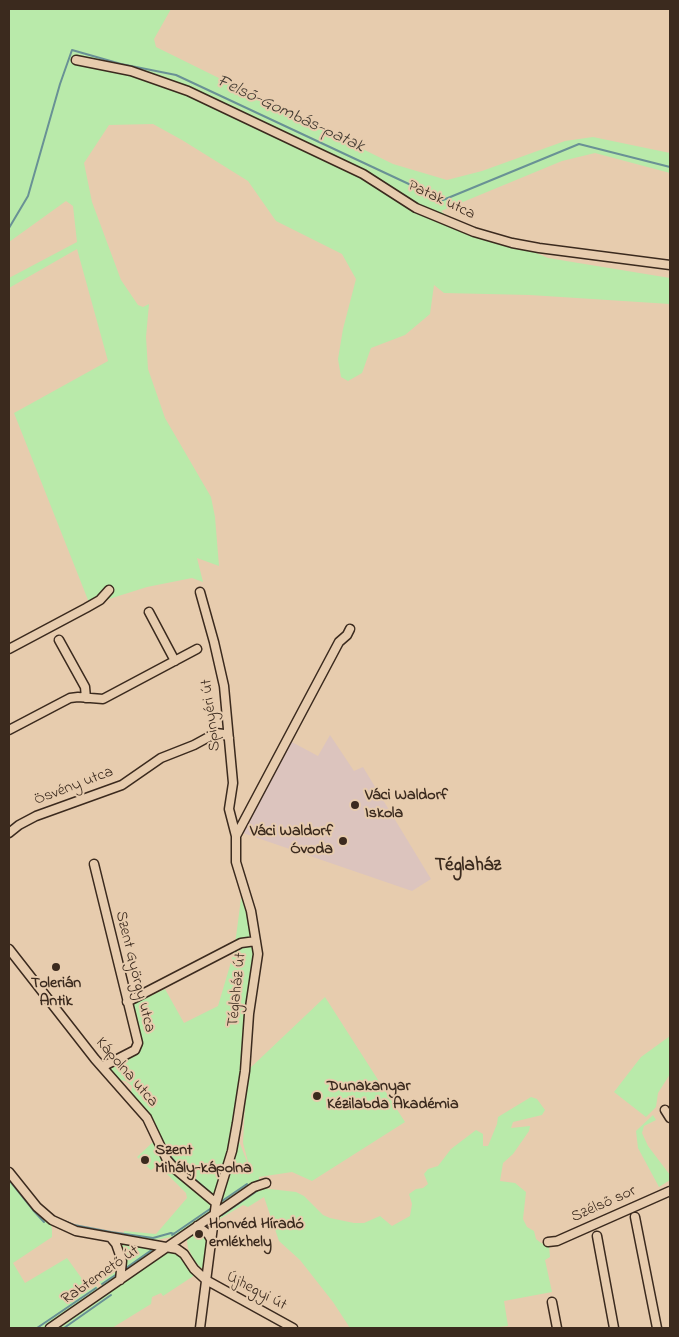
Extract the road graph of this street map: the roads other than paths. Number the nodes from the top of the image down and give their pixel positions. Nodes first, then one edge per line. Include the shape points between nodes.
1 (76, 60) dead end
2 (670, 265) edge
3 (109, 590) dead end
4 (200, 592) dead end
5 (149, 612) dead end
6 (350, 629) dead end
7 (59, 640) dead end
8 (9, 649) edge
9 (197, 649) dead end
10 (175, 661) junction
11 (86, 698) junction
12 (9, 730) edge
13 (228, 738) junction
14 (9, 833) edge
15 (236, 836) junction
16 (94, 864) dead end
17 (256, 941) junction
18 (9, 949) edge
19 (127, 1002) junction
20 (102, 1067) junction
21 (665, 1110) dead end
22 (670, 1118) edge
23 (9, 1172) edge
24 (266, 1183) dead end
25 (670, 1191) edge
26 (216, 1203) junction
27 (214, 1214) junction
28 (635, 1217) dead end
29 (196, 1226) junction
30 (186, 1234) junction
31 (597, 1236) dead end
32 (110, 1238) junction
33 (212, 1241) junction
34 (548, 1242) dead end
35 (168, 1246) junction
36 (184, 1254) junction
37 (120, 1280) junction
38 (206, 1280) junction
39 (552, 1302) dead end
40 (50, 1328) edge
41 (200, 1328) edge
42 (293, 1328) edge
43 (557, 1328) edge
44 (614, 1328) edge
45 (657, 1328) edge

1 - 2 street, Patak utca via 131,71 188,91 363,174 416,208 474,232 539,248
3 - 8 street via 100,600
4 - 13 street, Spinyéri út via 224,686
5 - 10 street
6 - 15 street, Téglaház út via 338,642
7 - 11 street via 85,687
9 - 10 street
10 - 11 street via 103,699
11 - 12 street via 70,698
13 - 14 street, Ösvény utca via 224,734 216,734 161,758 122,785 42,813
13 - 15 street, Spinyéri út via 234,783 229,809
15 - 17 street, Téglaház út via 236,862 251,911
16 - 19 street, Szent György utca
17 - 19 street via 241,943
17 - 26 street, Téglaház út via 258,954 245,1072 232,1151
18 - 20 street, Kápolna utca
19 - 20 street, Szent György utca via 137,1046
20 - 26 street, Kápolna utca via 147,1118 168,1160
21 - 22 street
23 - 32 street via 52,1220 76,1231
24 - 27 street, Rabtemető út via 254,1187
25 - 34 street, Szélső sor via 557,1241
26 - 27 street
27 - 29 street, Rabtemető út
27 - 33 street
28 - 45 street
29 - 30 street, Rabtemető út
29 - 33 street
30 - 35 street, Rabtemető út
30 - 36 street
31 - 44 street
32 - 35 street
32 - 37 street via 122,1261
33 - 38 street
35 - 36 street
35 - 37 street, Rabtemető út
36 - 38 street, Újhegyi út
37 - 40 street, Rabtemető út
38 - 41 street
38 - 42 street, Újhegyi út
39 - 43 street

